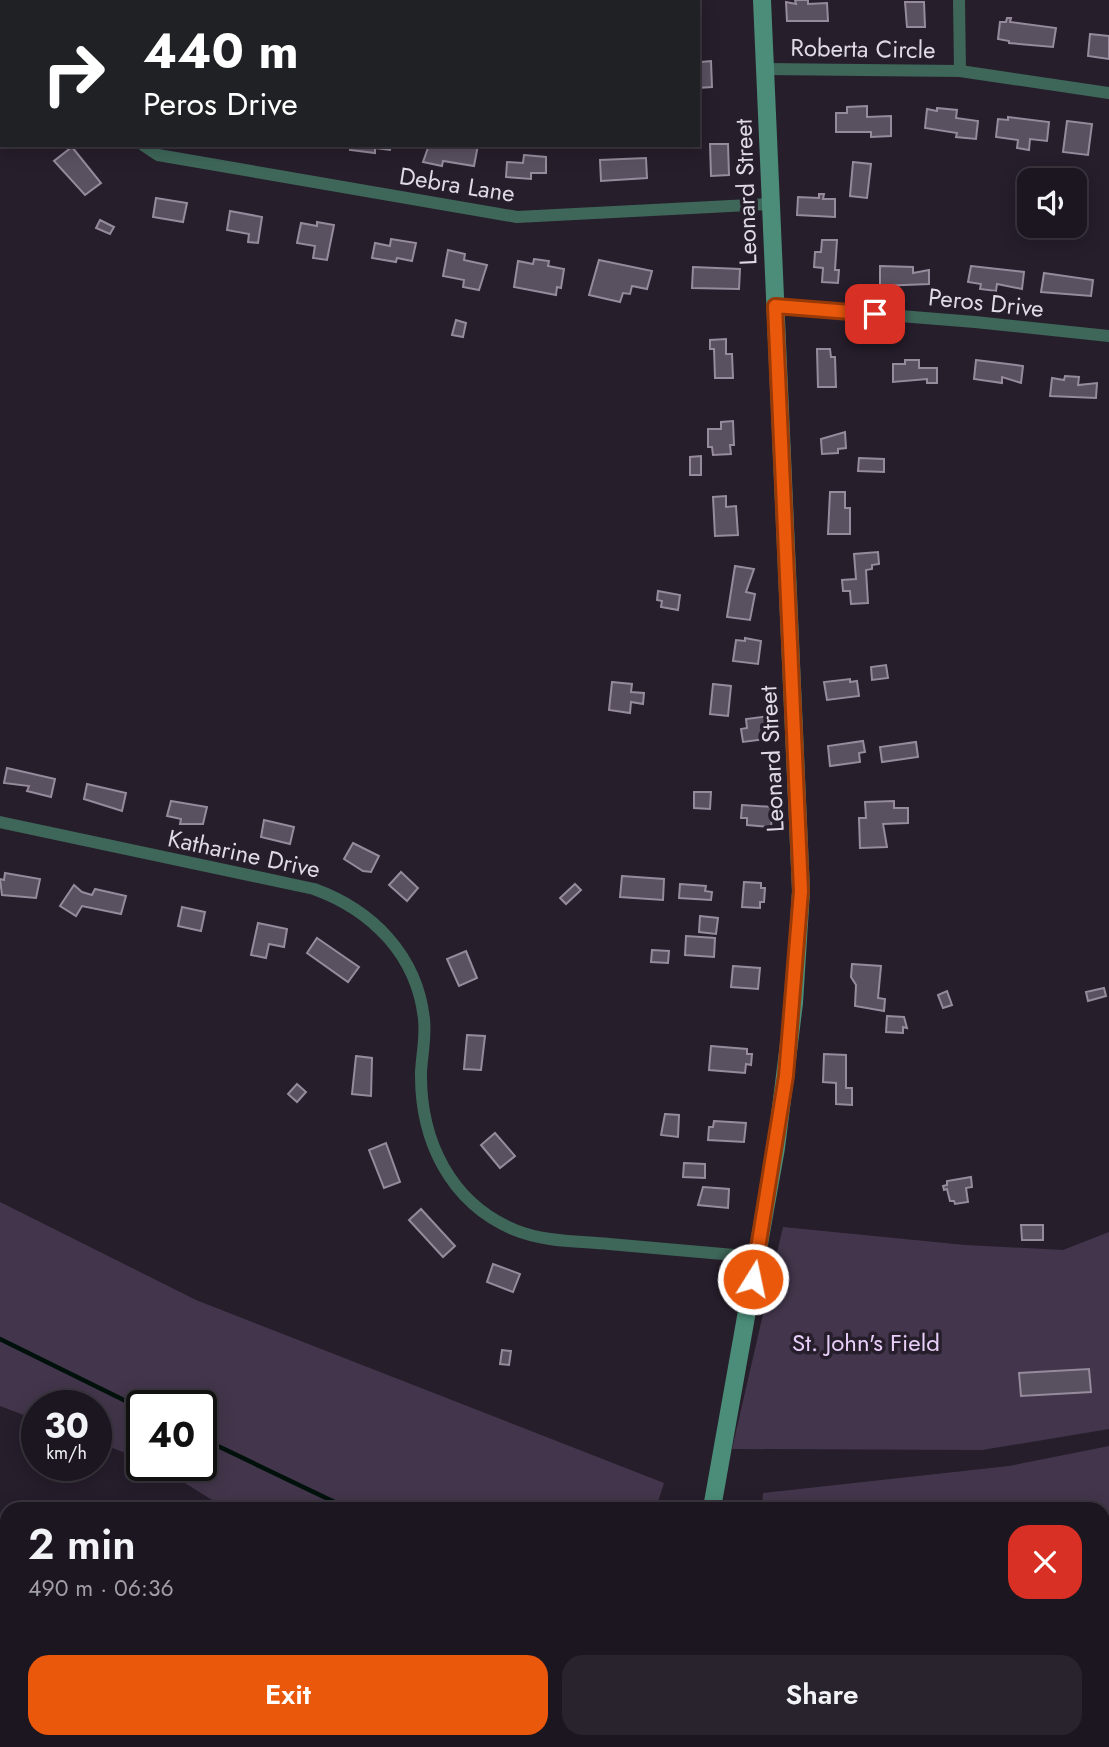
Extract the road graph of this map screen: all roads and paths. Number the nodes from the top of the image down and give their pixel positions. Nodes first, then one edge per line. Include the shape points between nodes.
1 (762, 0) edge
2 (959, 0) edge
3 (765, 69) junction
4 (960, 71) junction
5 (1109, 93) edge
6 (146, 147) edge
7 (771, 204) junction
8 (775, 306) junction
9 (1109, 337) edge
10 (0, 822) edge
11 (757, 1257) junction
12 (713, 1502) edge

1 - 3 street, Leonard Street
2 - 4 street, Roberta Circle
3 - 4 street, Roberta Circle
3 - 7 street, Leonard Street
4 - 5 street, Roberta Circle
6 - 7 street, Debra Lane via 158,155 517,217
7 - 8 street, Leonard Street
8 - 9 street, Peros Drive
8 - 11 street, Leonard Street via 801,891 786,1076
10 - 11 street, Katharine Drive via 314,889 354,907 388,935 411,973 424,1020 422,1094 430,1138 449,1177 479,1209 517,1231 538,1237
11 - 12 street, Leonard Street

